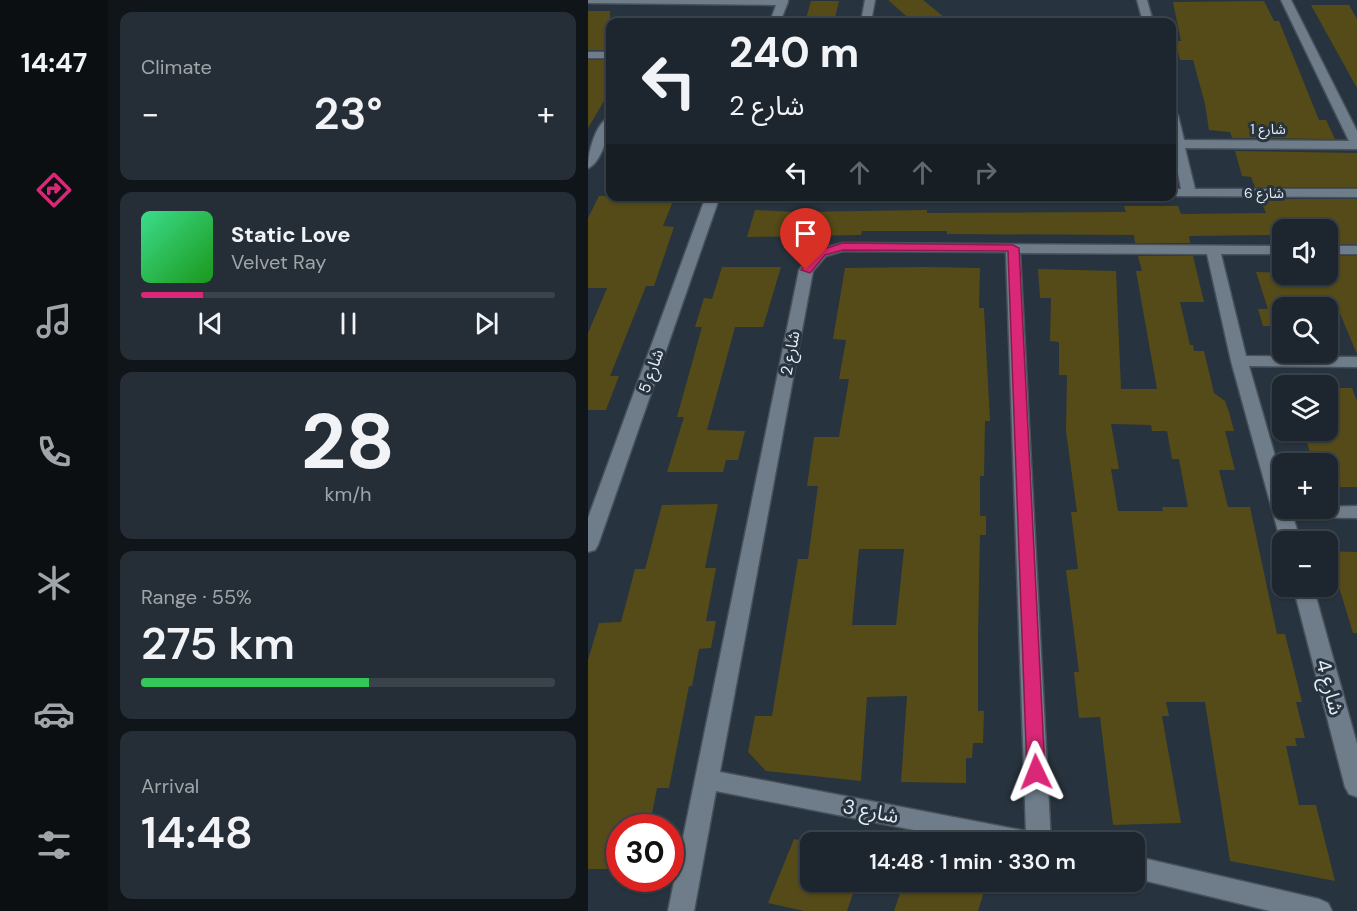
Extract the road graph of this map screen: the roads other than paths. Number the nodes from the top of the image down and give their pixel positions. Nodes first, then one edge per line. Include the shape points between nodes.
1 (588, 0) edge
2 (674, 0) edge
3 (870, 0) edge
4 (1142, 0) edge
5 (1286, 0) edge
6 (783, 1) edge
7 (777, 18) edge
8 (867, 18) edge
9 (1147, 18) edge
10 (588, 55) edge
11 (606, 55) edge
12 (606, 129) edge
13 (1176, 132) edge
14 (1179, 144) junction
15 (1357, 145) edge
16 (588, 164) edge
17 (1176, 193) edge
18 (1189, 193) junction
19 (1357, 193) edge
20 (711, 201) edge
21 (1013, 248) junction
22 (1213, 250) junction
23 (1272, 250) edge
24 (1338, 250) edge
25 (1357, 250) edge
26 (1239, 361) junction
27 (1357, 362) edge
28 (1272, 476) edge
29 (588, 492) edge
30 (607, 492) junction
31 (1338, 512) edge
32 (1357, 512) edge
33 (588, 545) edge
34 (1306, 597) edge
35 (708, 780) junction
36 (1357, 787) edge
37 (977, 832) edge
38 (1039, 832) edge
39 (1145, 870) edge
40 (681, 911) edge
41 (1319, 911) edge

1 - 2 street
2 - 6 street
3 - 8 street
4 - 9 street
5 - 15 street, شارع 1
6 - 7 street
10 - 11 street
12 - 16 street
13 - 14 street
14 - 15 street, شارع 1
14 - 18 street
17 - 18 street, شارع 6
18 - 19 street, شارع 6
20 - 30 street, شارع 5
21 - 22 street, شارع 2
21 - 35 street, شارع 2 via 843,247 821,253 806,270
21 - 38 street
22 - 23 street, شارع 2
22 - 26 street
24 - 25 street
26 - 27 street
26 - 28 street
29 - 30 street
30 - 33 street, شارع 5
31 - 32 street
34 - 36 street, شارع 4
35 - 37 street, شارع 3
35 - 40 street, شارع 2
39 - 41 street

